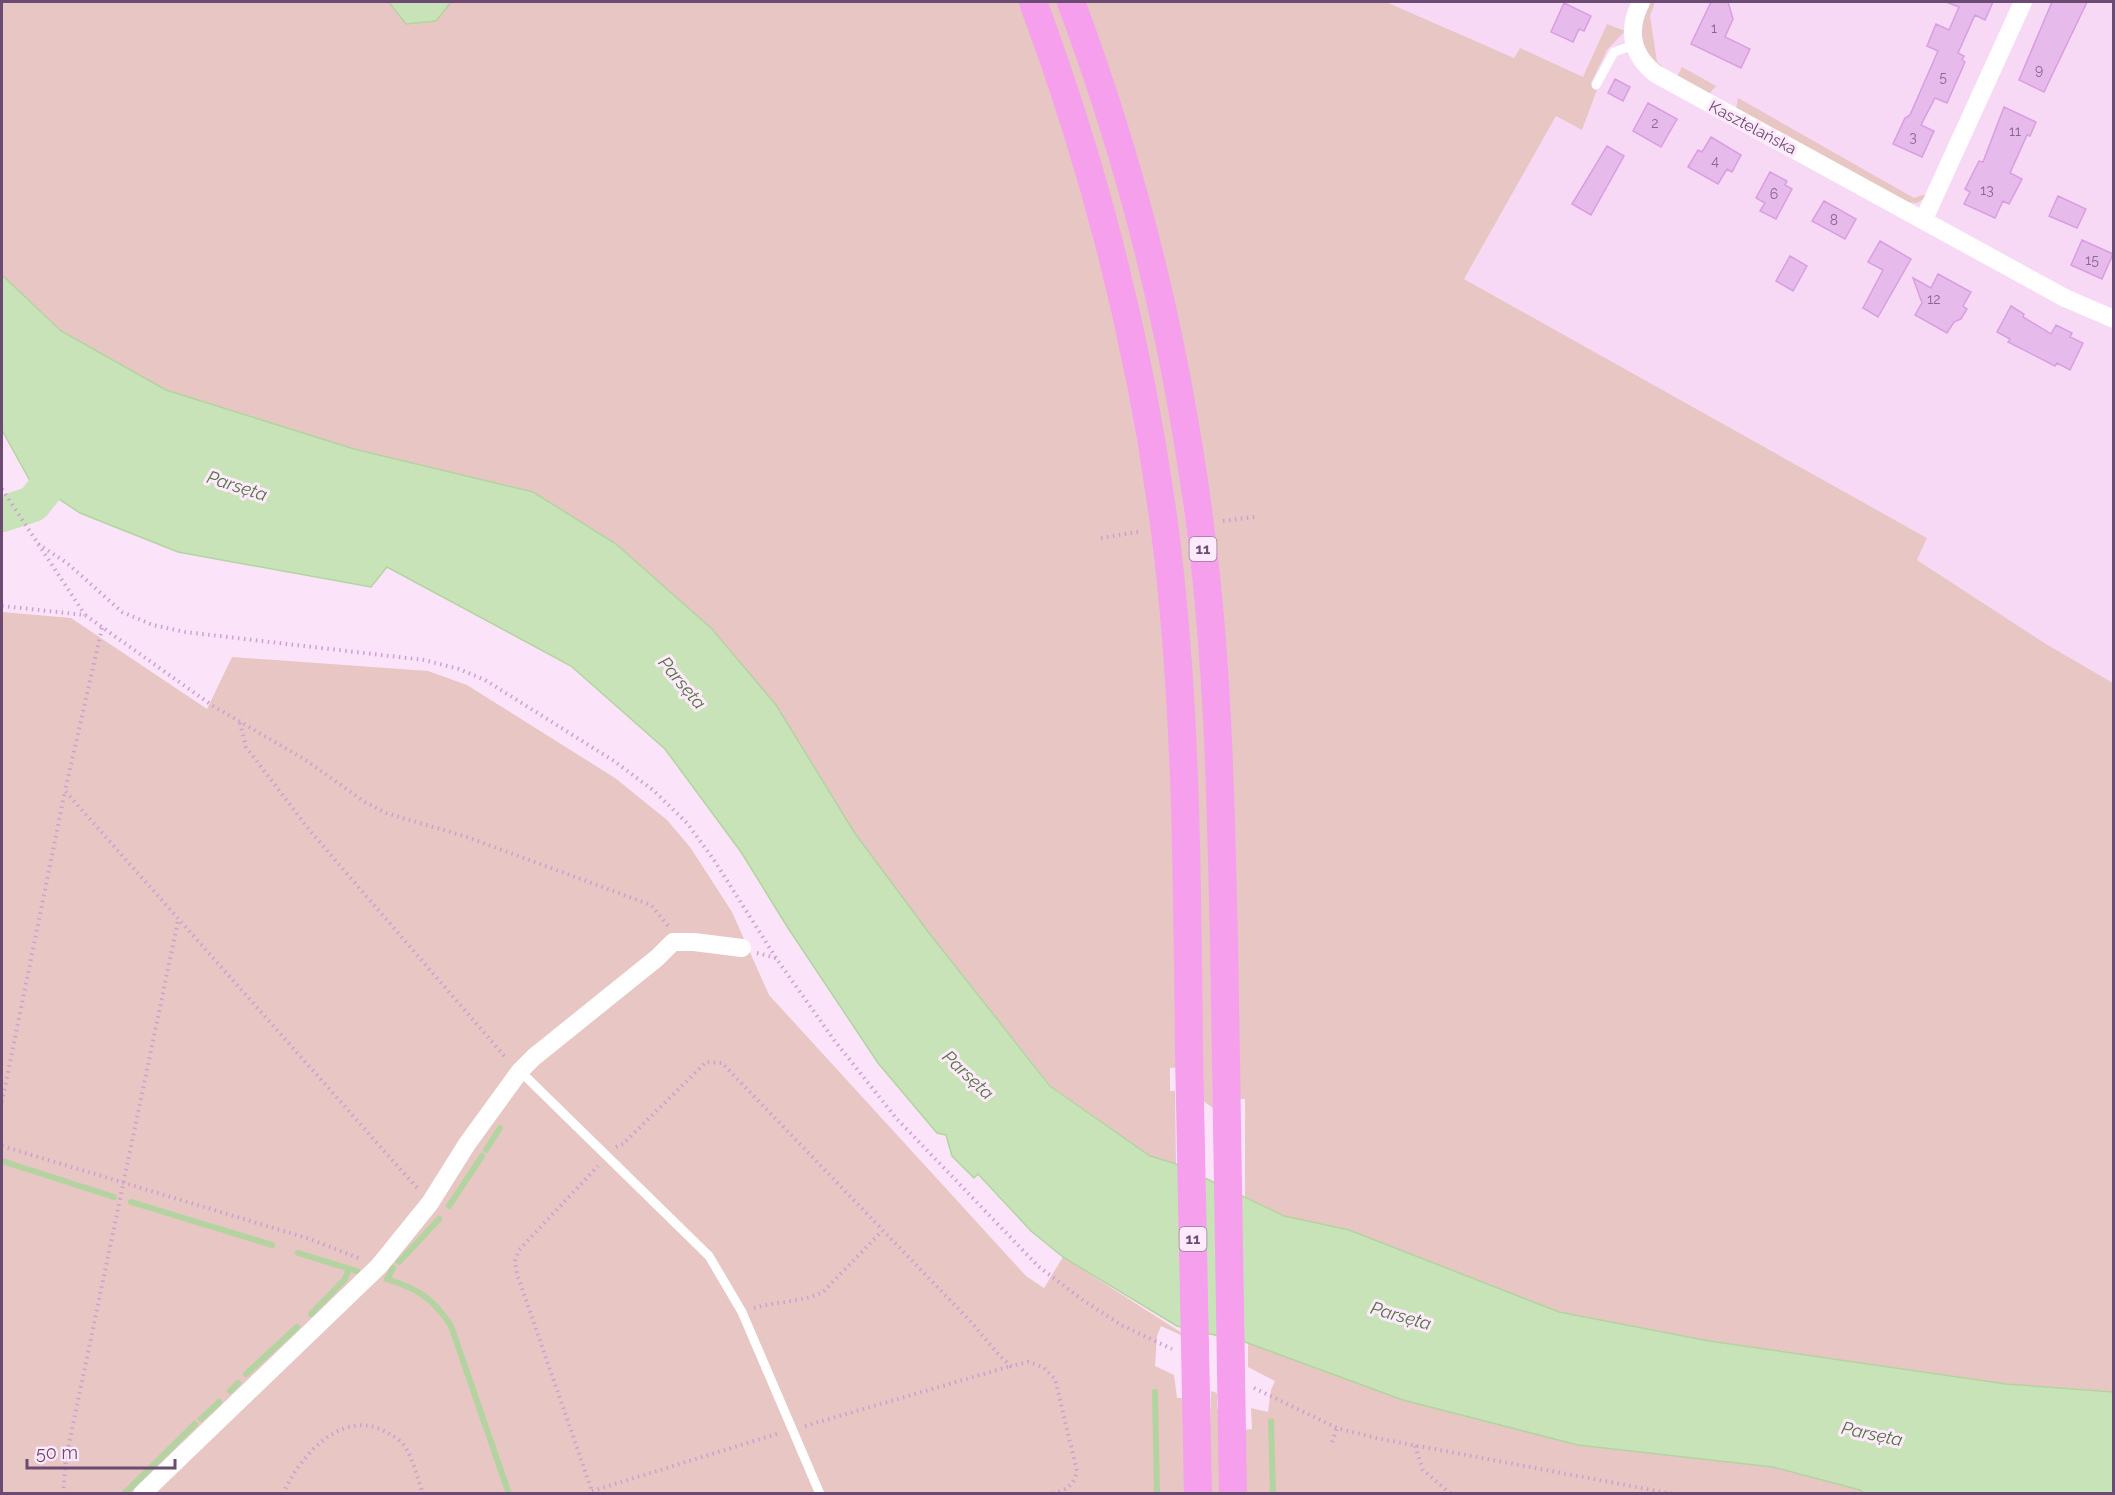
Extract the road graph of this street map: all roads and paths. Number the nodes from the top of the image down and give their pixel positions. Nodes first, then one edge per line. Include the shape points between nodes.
1 (1033, 2) edge
2 (1071, 2) edge
3 (1641, 2) edge
4 (2023, 2) edge
5 (1634, 45) junction
6 (1596, 85) dead end
7 (1924, 219) junction
8 (2114, 319) edge
9 (2, 489) edge
10 (1255, 517) dead end
11 (1222, 521) dead end
12 (1144, 531) dead end
13 (1101, 538) dead end
14 (38, 544) junction
15 (2, 606) edge
16 (85, 615) junction
17 (102, 628) junction
18 (240, 723) junction
19 (65, 791) junction
20 (178, 920) junction
21 (673, 942) junction
22 (742, 948) dead end
23 (520, 1071) junction
24 (2, 1102) edge
25 (2, 1146) edge
26 (605, 1152) junction
27 (124, 1182) junction
28 (430, 1203) junction
29 (882, 1232) junction
30 (379, 1266) junction
31 (1074, 1294) dead end
32 (742, 1312) junction
33 (1302, 1410) dead end
34 (1337, 1428) junction
35 (1332, 1442) dead end
36 (1415, 1446) junction
37 (63, 1494) edge
38 (142, 1494) edge
39 (284, 1494) edge
40 (423, 1494) edge
41 (593, 1494) edge
42 (820, 1494) edge
43 (1052, 1494) edge
44 (1198, 1494) edge
45 (1233, 1494) edge
46 (1451, 1494) edge
47 (1673, 1494) edge

1 - 44 main road, 11 via 1078,131 1114,261 1144,400 1173,610 1182,744
2 - 45 main road, 11 via 1110,111 1148,252 1180,398 1199,523 1217,729
3 - 5 street via 1632,26
4 - 7 street
5 - 6 lane via 1614,51
5 - 7 street, Kasztelańska via 1641,61 1656,74
7 - 8 street, Kasztelańska via 2065,298
9 - 14 path
10 - 11 path
12 - 13 path
14 - 16 path
14 - 31 path via 67,563 122,612 153,625 424,660 459,669 484,680 614,761 653,790 687,823 834,1040 896,1118 1038,1266
15 - 16 path
16 - 17 path
17 - 18 path
17 - 19 path
18 - 21 path via 386,813 467,837 651,905 667,923
18 - 23 path via 246,747 311,832
19 - 20 path
19 - 24 path
20 - 27 path
20 - 28 path
21 - 22 street
21 - 23 street
23 - 26 lane
23 - 28 street
25 - 27 path
26 - 29 path via 623,1144 706,1062 722,1063
26 - 32 lane via 709,1256
26 - 41 path via 595,1172 519,1250 515,1261
27 - 30 path via 310,1239
27 - 37 path via 66,1458
28 - 30 street
29 - 32 path via 823,1292 812,1298 778,1301
29 - 43 path via 1011,1366 1028,1362 1043,1367 1055,1379 1077,1471 1068,1489
30 - 38 street
32 - 42 lane
33 - 34 path
34 - 35 path
34 - 36 path
36 - 46 path via 1423,1470
36 - 47 path
39 - 40 path via 292,1473 313,1451 337,1430 359,1425 395,1436 407,1449

